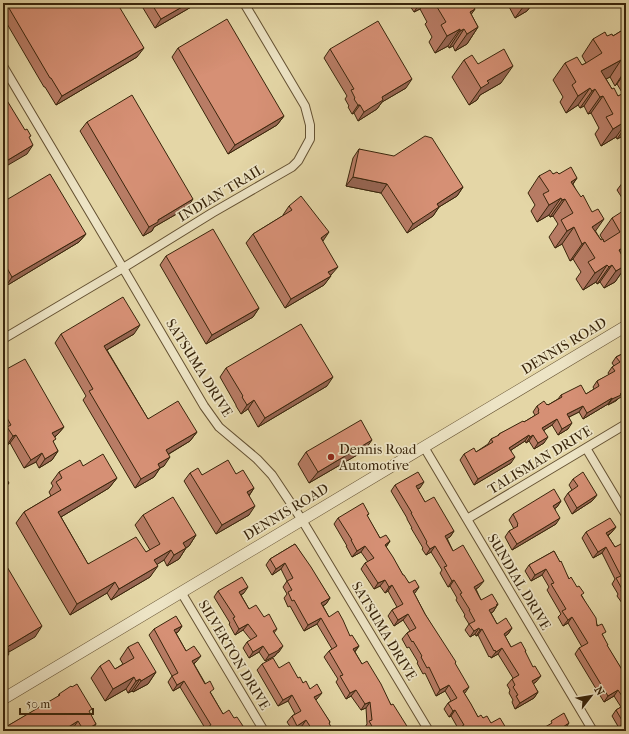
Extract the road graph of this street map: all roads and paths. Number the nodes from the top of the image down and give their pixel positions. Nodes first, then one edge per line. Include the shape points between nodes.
1 (244, 3) edge
2 (3, 66) edge
3 (123, 268) junction
4 (626, 326) edge
5 (3, 339) edge
6 (626, 424) edge
7 (424, 447) junction
8 (586, 448) junction
9 (626, 515) edge
10 (467, 519) junction
11 (302, 520) junction
12 (181, 592) junction
13 (3, 699) edge
14 (264, 731) edge
15 (429, 731) edge
16 (593, 731) edge

1 - 3 street, INDIAN TRAIL via 305,106 310,124 310,139 292,167
2 - 3 street, SATSUMA DRIVE
3 - 5 street, INDIAN TRAIL
3 - 11 street, SATSUMA DRIVE via 204,406 220,427 272,475
4 - 7 street, DENNIS ROAD
6 - 8 street, TALISMAN DRIVE
7 - 10 street, SUNDIAL DRIVE
7 - 11 street, DENNIS ROAD
8 - 9 street
8 - 10 street, TALISMAN DRIVE
10 - 16 street, SUNDIAL DRIVE
11 - 12 street, DENNIS ROAD
11 - 15 street, SATSUMA DRIVE
12 - 13 street, DENNIS ROAD
12 - 14 street, SILVERTON DRIVE

